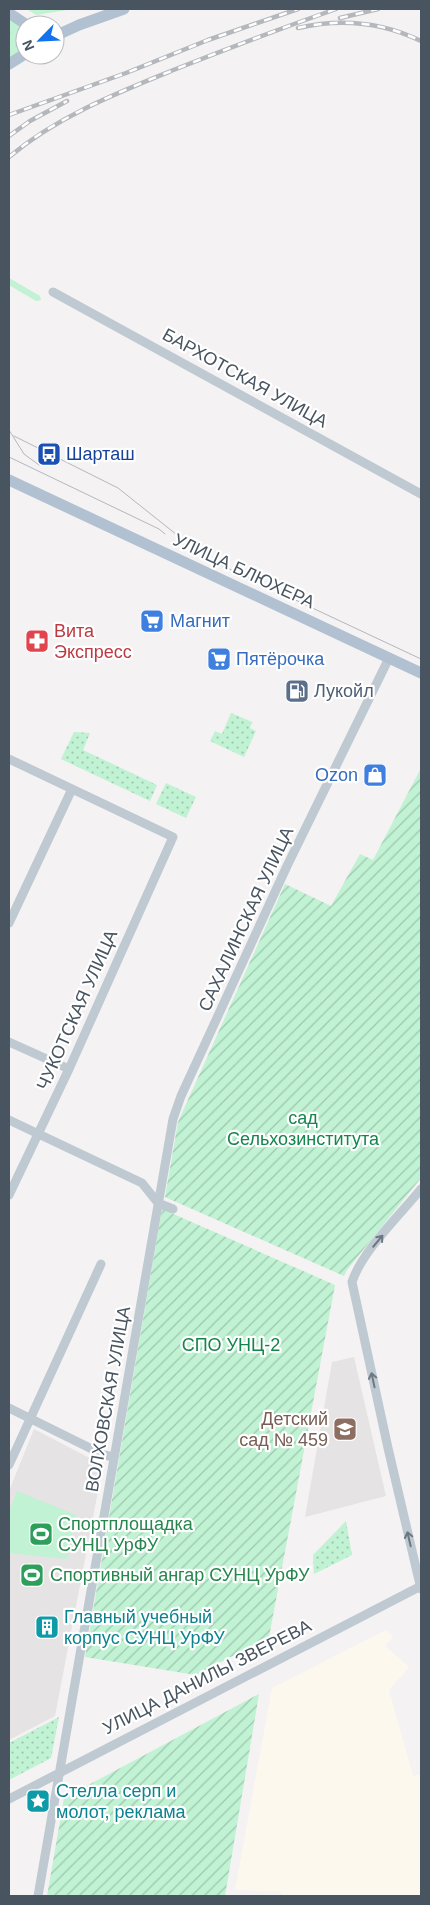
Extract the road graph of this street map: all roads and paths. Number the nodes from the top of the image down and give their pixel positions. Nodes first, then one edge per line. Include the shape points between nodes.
1 (124, 9) edge
2 (79, 25) junction
3 (65, 27) edge
4 (65, 31) edge
5 (53, 292) dead end
6 (9, 480) edge
7 (421, 494) edge
8 (389, 658) junction
9 (421, 673) edge
10 (9, 759) edge
11 (72, 789) junction
12 (9, 923) edge
13 (9, 1042) edge
14 (69, 1069) junction
15 (9, 1120) edge
16 (38, 1134) junction
17 (421, 1189) edge
18 (9, 1195) edge
19 (158, 1203) junction
20 (173, 1209) dead end
21 (101, 1264) dead end
22 (9, 1408) edge
23 (29, 1418) junction
24 (114, 1458) junction
25 (9, 1465) edge
26 (421, 1587) edge
27 (60, 1772) junction
28 (9, 1798) edge
29 (38, 1896) edge

1 - 2 main road
2 - 3 main road
2 - 4 main road
5 - 7 street, БАРХОТСКАЯ УЛИЦА
6 - 8 main road, УЛИЦА БЛЮХЕРА
8 - 9 main road, УЛИЦА БЛЮХЕРА
8 - 19 street, САХАЛИНСКАЯ УЛИЦА via 284,873 181,1096 173,1119
10 - 11 street
11 - 12 street
11 - 14 street, ЧУКОТСКАЯ УЛИЦА via 173,837
13 - 14 street
14 - 16 street, ЧУКОТСКАЯ УЛИЦА
15 - 16 street
16 - 18 street, ЧУКОТСКАЯ УЛИЦА
16 - 19 street via 142,1183
26 -> 17 street via 352,1282 356,1270 372,1248
19 - 20 street
19 - 24 street, ВОЛХОВСКАЯ УЛИЦА
21 - 23 street
22 - 23 street
23 - 24 street
23 - 25 street
24 - 27 street, ВОЛХОВСКАЯ УЛИЦА
26 - 27 street, УЛИЦА ДАНИЛЫ ЗВЕРЕВА
27 - 28 street, УЛИЦА ДАНИЛЫ ЗВЕРЕВА
27 - 29 street, ВОЛХОВСКАЯ УЛИЦА

